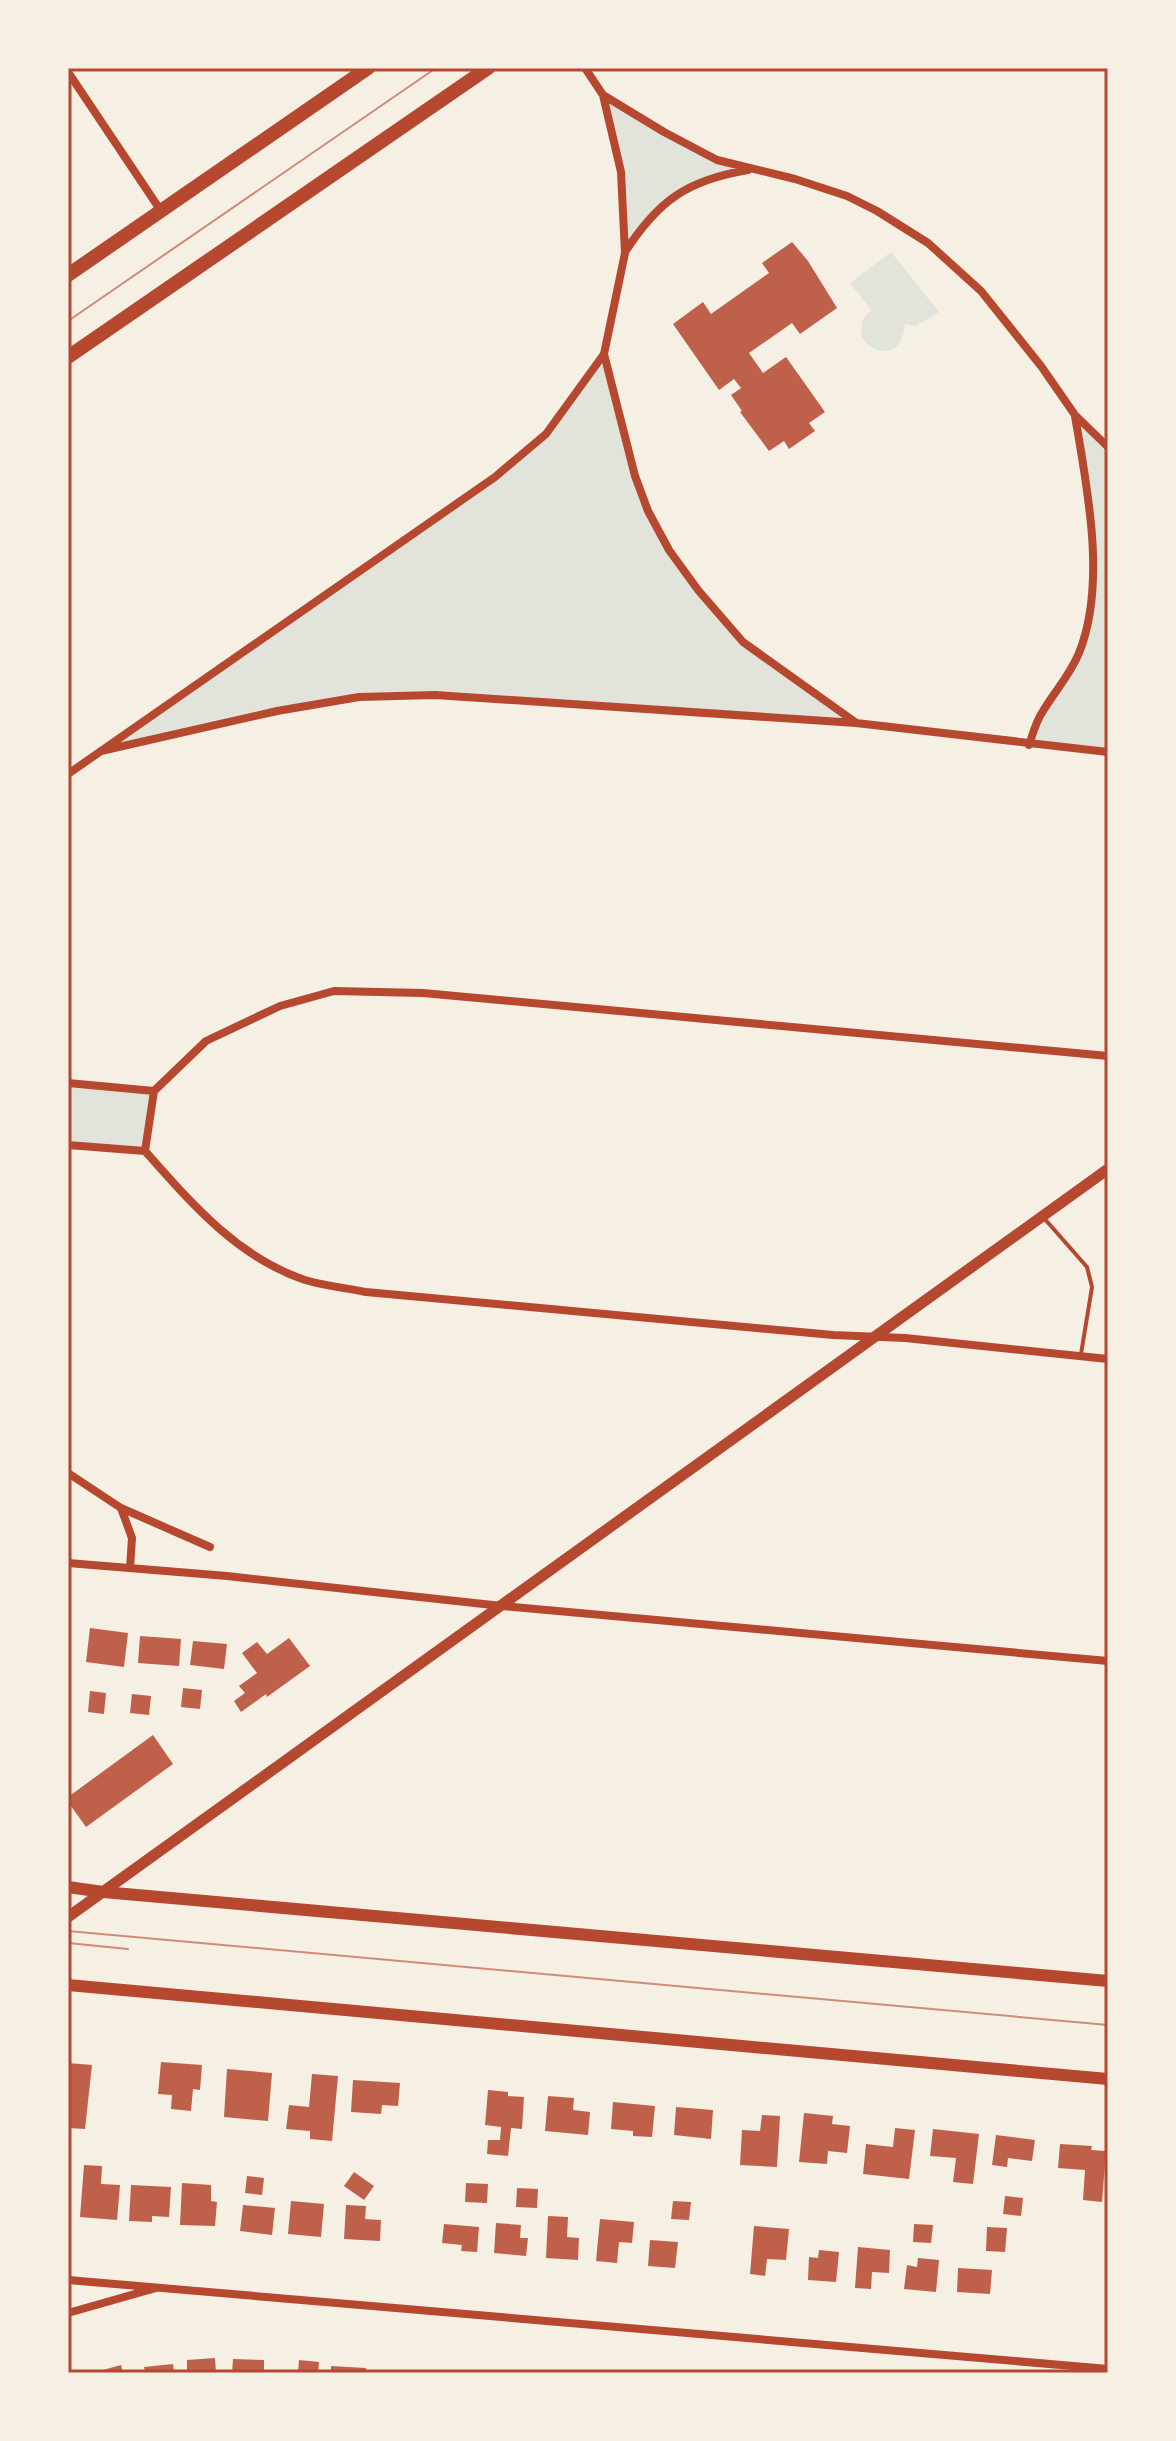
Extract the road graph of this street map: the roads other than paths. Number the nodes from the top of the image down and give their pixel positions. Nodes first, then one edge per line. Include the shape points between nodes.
1 (368, 68) edge
2 (488, 68) edge
3 (585, 68) edge
4 (68, 72) edge
5 (603, 95) junction
6 (751, 169) junction
7 (161, 211) junction
8 (625, 253) junction
9 (68, 275) edge
10 (604, 354) junction
11 (68, 357) edge
12 (1075, 415) junction
13 (1108, 447) edge
14 (856, 723) junction
15 (1029, 745) junction
16 (101, 751) junction
17 (1108, 752) edge
18 (68, 774) edge
19 (1108, 1056) edge
20 (68, 1083) edge
21 (154, 1091) junction
22 (68, 1145) edge
23 (145, 1151) junction
24 (1108, 1169) edge
25 (1042, 1216) junction
26 (872, 1338) junction
27 (1081, 1356) junction
28 (1108, 1359) edge
29 (68, 1473) edge
30 (121, 1508) junction
31 (210, 1547) dead end
32 (68, 1563) edge
33 (130, 1568) junction
34 (502, 1606) junction
35 (1108, 1661) edge
36 (68, 1887) edge
37 (103, 1892) junction
38 (68, 1917) edge
39 (1108, 1981) edge
40 (68, 1985) edge
41 (1108, 2079) edge
42 (68, 2280) edge
43 (162, 2287) junction
44 (68, 2313) edge
45 (1108, 2369) edge

1 - 7 main road
2 - 11 main road
3 - 5 street
4 - 7 street
5 - 6 street via 717,160
5 - 8 street via 621,172
6 - 8 street via 702,180 675,195 650,216
6 - 12 street via 847,196 928,243 1002,316
7 - 9 main road
8 - 10 street
10 - 14 street via 635,476 669,550 743,642
10 - 16 street via 546,434 525,454
12 - 13 street
12 - 15 street via 1089,514 1090,602 1079,651 1038,719
14 - 15 street
14 - 16 street via 435,695 359,697
15 - 17 street
16 - 18 street
19 - 21 street via 423,993 334,991 280,1006 206,1041
20 - 21 street
21 - 23 street
22 - 23 street
23 - 26 street via 200,1214 251,1254 305,1280 366,1292
24 - 25 street
25 - 26 street
25 - 27 lane via 1091,1277
26 - 27 street
26 - 34 street
27 - 28 street
29 - 30 street
30 - 31 street
30 - 33 street via 132,1538
32 - 33 street
33 - 34 street
34 - 35 street
34 - 37 street
36 - 37 main road
37 - 38 street
37 - 39 main road
40 - 41 main road
42 - 43 street
43 - 44 street
43 - 45 street

